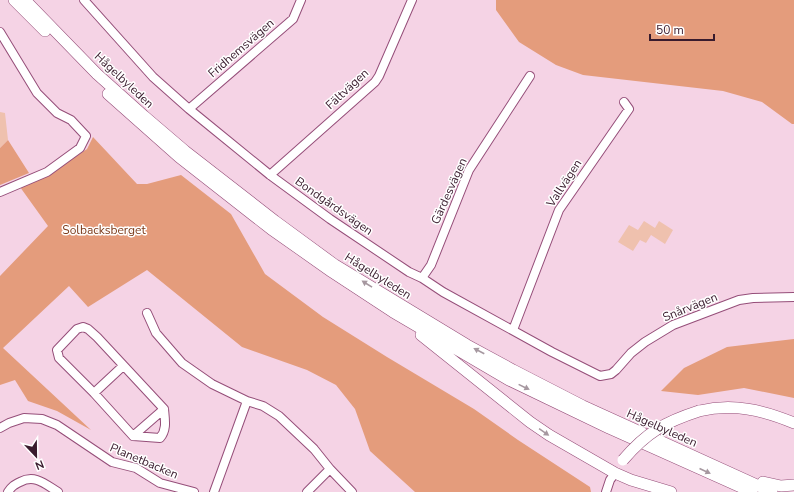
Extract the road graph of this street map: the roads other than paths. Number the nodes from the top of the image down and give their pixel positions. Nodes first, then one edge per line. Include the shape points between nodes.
1 (14, 0) edge
2 (25, 0) edge
3 (84, 0) edge
4 (301, 0) edge
5 (412, 0) edge
6 (0, 32) edge
7 (530, 76) dead end
8 (624, 102) dead end
9 (188, 109) junction
10 (270, 175) junction
11 (0, 192) edge
12 (422, 278) junction
13 (794, 297) edge
14 (393, 312) junction
15 (147, 313) dead end
16 (513, 330) junction
17 (123, 366) junction
18 (610, 374) joint
19 (94, 393) junction
20 (247, 401) junction
21 (164, 409) junction
22 (794, 422) edge
23 (0, 428) edge
24 (133, 436) junction
25 (715, 466) junction
26 (330, 468) junction
27 (615, 473) junction
28 (794, 485) edge
29 (8, 492) edge
30 (58, 492) edge
31 (194, 492) edge
32 (214, 492) edge
33 (307, 492) edge
34 (352, 492) edge
35 (606, 492) edge
36 (671, 492) edge
37 (752, 492) edge
38 (772, 492) edge

1 - 14 main road, Hågelbyleden via 93,80 179,157 271,229
25 -> 2 main road, Hågelbyleden via 590,410 513,370 336,265 274,221 185,151 97,74
3 - 9 street, Bondgårdsvägen via 152,77
4 - 9 street, Fridhemsvägen via 294,18
5 - 10 street, Fältvägen via 375,82
6 - 11 street via 38,93 58,113 72,120 86,136 80,148 47,172
7 - 12 street, Gärdesvägen via 469,170
8 - 16 street, Vallvägen via 629,109 559,210
9 - 10 street, Bondgårdsvägen
10 - 12 street, Bondgårdsvägen via 336,224
12 - 16 street, Bondgårdsvägen via 442,292
13 - 18 street, Snårvägen via 739,300 673,325 645,342
14 -> 27 main road via 530,422
14 -> 37 main road, Hågelbyleden via 509,380
15 - 20 street via 156,333 182,363 204,379
16 - 18 street, Bondgårdsvägen via 600,376
17 - 19 street
17 - 19 street, Planetbacken via 88,329 76,329 57,350 59,358
17 - 21 street, Planetbacken
19 - 24 street, Planetbacken
20 - 26 street via 263,406 284,420
20 - 32 street
21 - 24 street, Planetbacken
21 - 24 street, Planetbacken via 164,433 160,438
22 - 27 main road, bridge via 751,408 699,411 675,419 641,440
23 - 31 street, Planetbacken via 24,418 42,419 57,425 112,462 136,468 160,483
25 - 28 main road via 772,485
25 - 38 main road, Hågelbyleden
26 - 33 street
26 - 34 street
27 - 35 street
27 - 36 main road
29 - 30 street via 12,486 26,478 40,481

